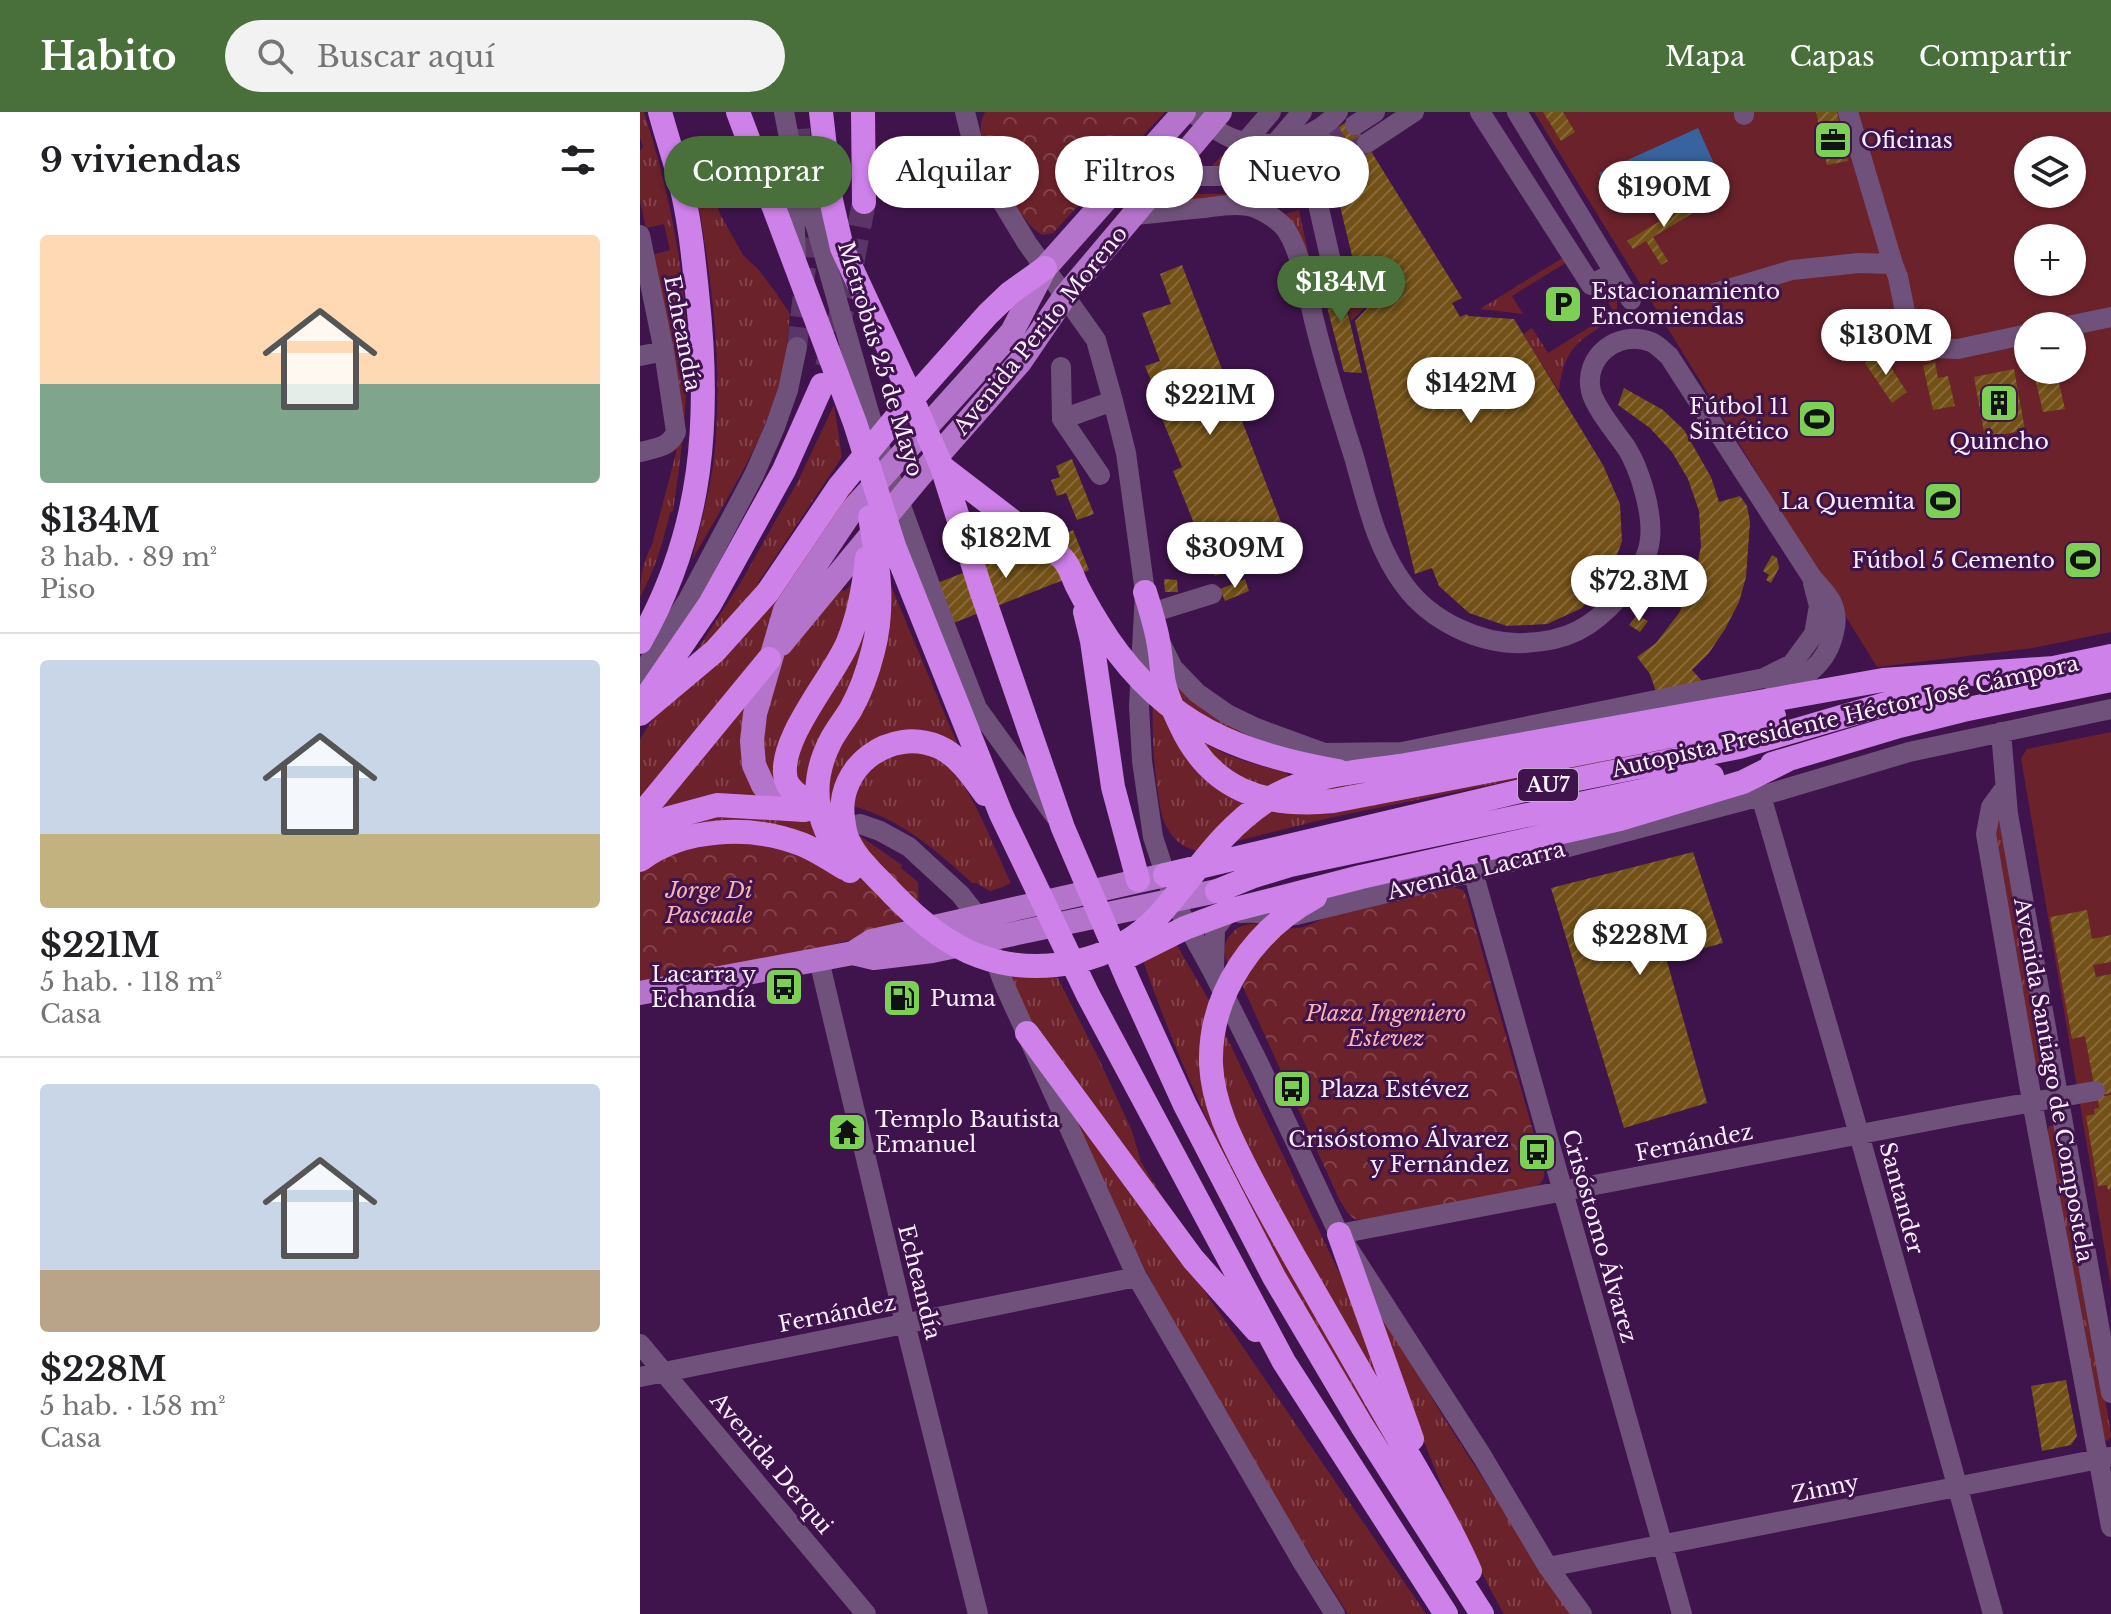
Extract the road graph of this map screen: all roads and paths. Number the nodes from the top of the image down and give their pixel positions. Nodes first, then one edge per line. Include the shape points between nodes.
1 (660, 112) edge
2 (738, 112) edge
3 (784, 112) edge
4 (821, 112) edge
5 (863, 112) edge
6 (965, 112) edge
7 (1184, 112) edge
8 (1271, 112) edge
9 (1302, 112) edge
10 (1338, 112) edge
11 (1375, 112) edge
12 (1414, 112) edge
13 (1480, 112) edge
14 (1517, 112) edge
15 (1848, 112) edge
16 (1207, 116) edge
17 (1355, 125) tunnel mouth
18 (789, 136) tunnel mouth
19 (1193, 136) edge
20 (1230, 136) edge
21 (1250, 136) edge
22 (1282, 136) edge
23 (1304, 136) edge
24 (1369, 142) tunnel mouth
25 (864, 202) tunnel mouth
26 (794, 208) edge
27 (810, 208) edge
28 (1139, 208) edge
29 (1319, 208) edge
30 (1133, 215) junction
31 (1584, 222) junction
32 (640, 235) edge
33 (1560, 237) junction
34 (1893, 264) junction
35 (1611, 266) junction
36 (797, 268) junction
37 (1045, 268) junction
38 (1303, 278) junction
39 (1715, 293) dead end
40 (1065, 296) junction
41 (1631, 300) dead end
42 (2111, 317) edge
43 (2086, 322) edge
44 (2014, 337) edge
45 (797, 347) tunnel mouth
46 (664, 351) junction
47 (640, 356) edge
48 (1061, 367) dead end
49 (822, 385) tunnel mouth
50 (1113, 401) junction
51 (862, 416) junction
52 (1062, 419) junction
53 (640, 452) edge
54 (941, 466) junction
55 (870, 472) junction
56 (1100, 475) dead end
57 (1811, 576) junction
58 (872, 578) junction
59 (1079, 589) junction
60 (1212, 594) dead end
61 (1148, 602) junction
62 (1158, 639) junction
63 (640, 642) edge
64 (2111, 656) edge
65 (769, 659) junction
66 (2054, 668) junction
67 (640, 676) edge
68 (2111, 680) edge
69 (1930, 691) junction
70 (1764, 701) junction
71 (640, 706) edge
72 (2111, 709) edge
73 (640, 714) edge
74 (2001, 732) junction
75 (1787, 760) junction
76 (1338, 774) junction
77 (2005, 788) junction
78 (1761, 796) junction
79 (805, 807) junction
80 (1001, 814) junction
81 (640, 816) edge
82 (860, 824) dead end
83 (1065, 832) junction
84 (640, 834) edge
85 (640, 860) edge
86 (855, 869) junction
87 (1473, 872) junction
88 (1165, 875) junction
89 (1361, 877) junction
90 (1138, 880) junction
91 (1217, 891) junction
92 (1174, 901) junction
93 (1225, 916) junction
94 (983, 929) junction
95 (819, 960) junction
96 (1214, 974) junction
97 (640, 993) edge
98 (1027, 1033) junction
99 (2095, 1091) dead end
100 (2058, 1096) junction
101 (2032, 1101) junction
102 (1859, 1134) junction
103 (1563, 1192) junction
104 (1339, 1234) junction
105 (1137, 1277) junction
106 (905, 1323) junction
107 (640, 1344) edge
108 (2107, 1347) edge
109 (1284, 1362) junction
110 (664, 1372) junction
111 (640, 1377) edge
112 (2111, 1393) edge
113 (2105, 1458) edge
114 (1957, 1486) junction
115 (1433, 1498) junction
116 (2111, 1527) edge
117 (1663, 1545) junction
118 (1548, 1567) junction
119 (866, 1614) edge
120 (978, 1614) edge
121 (1331, 1614) edge
122 (1446, 1614) edge
123 (1485, 1614) edge
124 (1582, 1614) edge
125 (1682, 1614) edge
126 (1993, 1614) edge

1 - 63 highway via 692,242 703,350 703,422 680,557
2 - 36 highway
3 - 18 street, Metrobús 25 de Mayo
4 - 54 highway via 842,248
5 - 25 highway
6 - 37 street via 984,168
7 - 37 main road, Avenida Perito Moreno
8 - 21 street
9 - 22 street
10 - 23 street
11 - 17 street
12 - 24 street
13 - 33 street
14 - 31 street
15 - 34 street
16 - 19 main road, Avenida Perito Moreno
16 - 20 street
26 - 36 street, Metrobús 25 de Mayo
27 - 51 street, Metrobús 25 de Mayo
28 - 30 main road, Avenida Perito Moreno
29 - 38 street via 1333,270
30 - 38 street via 1248,206 1284,227
30 - 40 main road, Avenida Perito Moreno
31 - 33 street
31 - 35 street
32 - 46 street, Echeandía
33 - 35 street via 1588,280
34 - 39 street via 1792,270
34 - 44 street via 1911,341 1958,349
35 - 41 street
36 - 51 highway
37 - 40 street
37 - 65 main road, Avenida Perito Moreno via 1012,332 853,509 785,610
37 - 73 highway via 988,314 905,407 839,487 768,592 715,651
38 - 57 street via 1379,543 1416,601 1444,621 1500,643 1557,639 1587,627 1629,586 1650,539 1648,511 1640,477 1591,395 1588,375 1597,355 1610,344 1629,339 1655,343 1669,356
40 - 50 street via 1096,340
40 - 65 main road, Avenida Perito Moreno via 1020,362
42 - 43 street
45 - 67 street via 788,390 754,475 689,598
46 - 47 street
46 - 53 street, Echeandía via 676,432 663,446
48 - 52 street
49 - 71 highway via 784,470 710,604
50 - 52 street
50 - 61 street
51 - 55 highway
51 - 83 street, Metrobús 25 de Mayo via 882,454 977,708
52 - 56 street
54 - 59 highway via 1065,561
54 - 83 highway
55 - 58 highway
55 - 80 highway via 894,546
57 - 62 street via 1819,606 1814,634 1792,664 1764,678 1402,752 1324,753 1256,728 1197,693 1173,668
57 - 70 street via 1837,619 1825,659
58 - 79 highway via 837,666 804,716 789,751 786,781
58 - 86 highway via 881,596 874,649 855,701 825,754 818,788 827,836
59 - 76 highway via 1131,668 1185,718 1251,751
59 - 90 highway via 1092,641 1113,787
60 - 61 street
61 - 62 highway
61 - 88 street via 1140,733 1153,837
62 - 69 highway via 1168,697 1204,763 1249,794 1291,802 1333,801 1866,698
64 - 66 highway, Autopista Presidente Héctor José Cámpora / AU7
65 - 79 main road, Avenida Perito Moreno via 755,714 754,765 769,793
65 - 81 highway
66 - 69 highway, Autopista Presidente Héctor José Cámpora / AU7
66 - 70 highway via 1883,680
68 - 75 highway, Autopista Presidente Héctor José Cámpora / AU7 via 1963,710
69 - 88 highway, Autopista Presidente Héctor José Cámpora / AU7 via 1739,747 1542,786
70 - 76 highway
72 - 74 street, Avenida Lacarra
74 - 77 street, Avenida Santiago de Compostela
74 - 78 street, Avenida Lacarra via 1909,752
75 - 89 highway via 1743,782 1620,819
75 - 91 highway, Autopista Presidente Héctor José Cámpora / AU7 via 1290,865
76 - 86 highway via 1269,799 1221,837 1137,935 1066,964 1018,965 960,947
77 - 100 street, Avenida Santiago de Compostela
77 - 101 street, Avenida Santiago de Compostela via 1991,807 1986,834
78 - 87 street, Avenida Lacarra
78 - 102 street, Santander
79 - 84 highway via 717,805 669,818
80 - 86 highway via 941,747 918,741 879,749 852,774 841,804
80 - 109 highway via 1088,995
82 - 94 street via 909,847 960,894
83 - 123 highway via 1185,1105 1274,1277 1362,1426
85 - 86 highway via 675,842 730,832 801,844
86 - 89 highway via 919,940 978,970 1041,981 1101,970 1236,909
87 - 93 street, Avenida Lacarra via 1296,915
87 - 103 street, Crisóstomo Álvarez
88 - 90 main road
88 - 92 street
89 - 115 highway via 1312,898 1261,937 1222,1002 1211,1063 1221,1118 1234,1145
90 - 94 main road
91 - 92 main road
91 - 93 street
92 - 94 main road
92 - 96 street
93 - 96 street via 1215,929
94 - 95 main road via 932,951 874,958 853,953
94 - 98 street
95 - 97 main road
95 - 106 street, Echeandía
96 - 104 street
98 - 105 street
98 - 109 highway via 1193,1259
99 - 100 street, Fernández
100 - 101 street, Fernández
100 - 108 street, Avenida Santiago de Compostela
101 - 102 street, Fernández
101 - 113 street, Avenida Santiago de Compostela
102 - 103 street, Fernández
102 - 114 street, Santander
103 - 104 street, Fernández
103 - 117 street, Crisóstomo Álvarez
104 - 115 highway
104 - 118 street
105 - 106 street, Fernández
105 - 121 street
106 - 110 street, Fernández
106 - 120 street, Echeandía
107 - 110 street, Avenida Derqui
108 - 112 street, Avenida Santiago de Compostela
109 - 122 highway
110 - 111 street, Fernández
110 - 119 street, Avenida Derqui
113 - 114 street, Zinny
113 - 116 street, Avenida Santiago de Compostela
114 - 117 street, Zinny
114 - 126 street, Santander
115 - 123 highway
117 - 118 street, Zinny
117 - 125 street, Crisóstomo Álvarez
118 - 124 street

